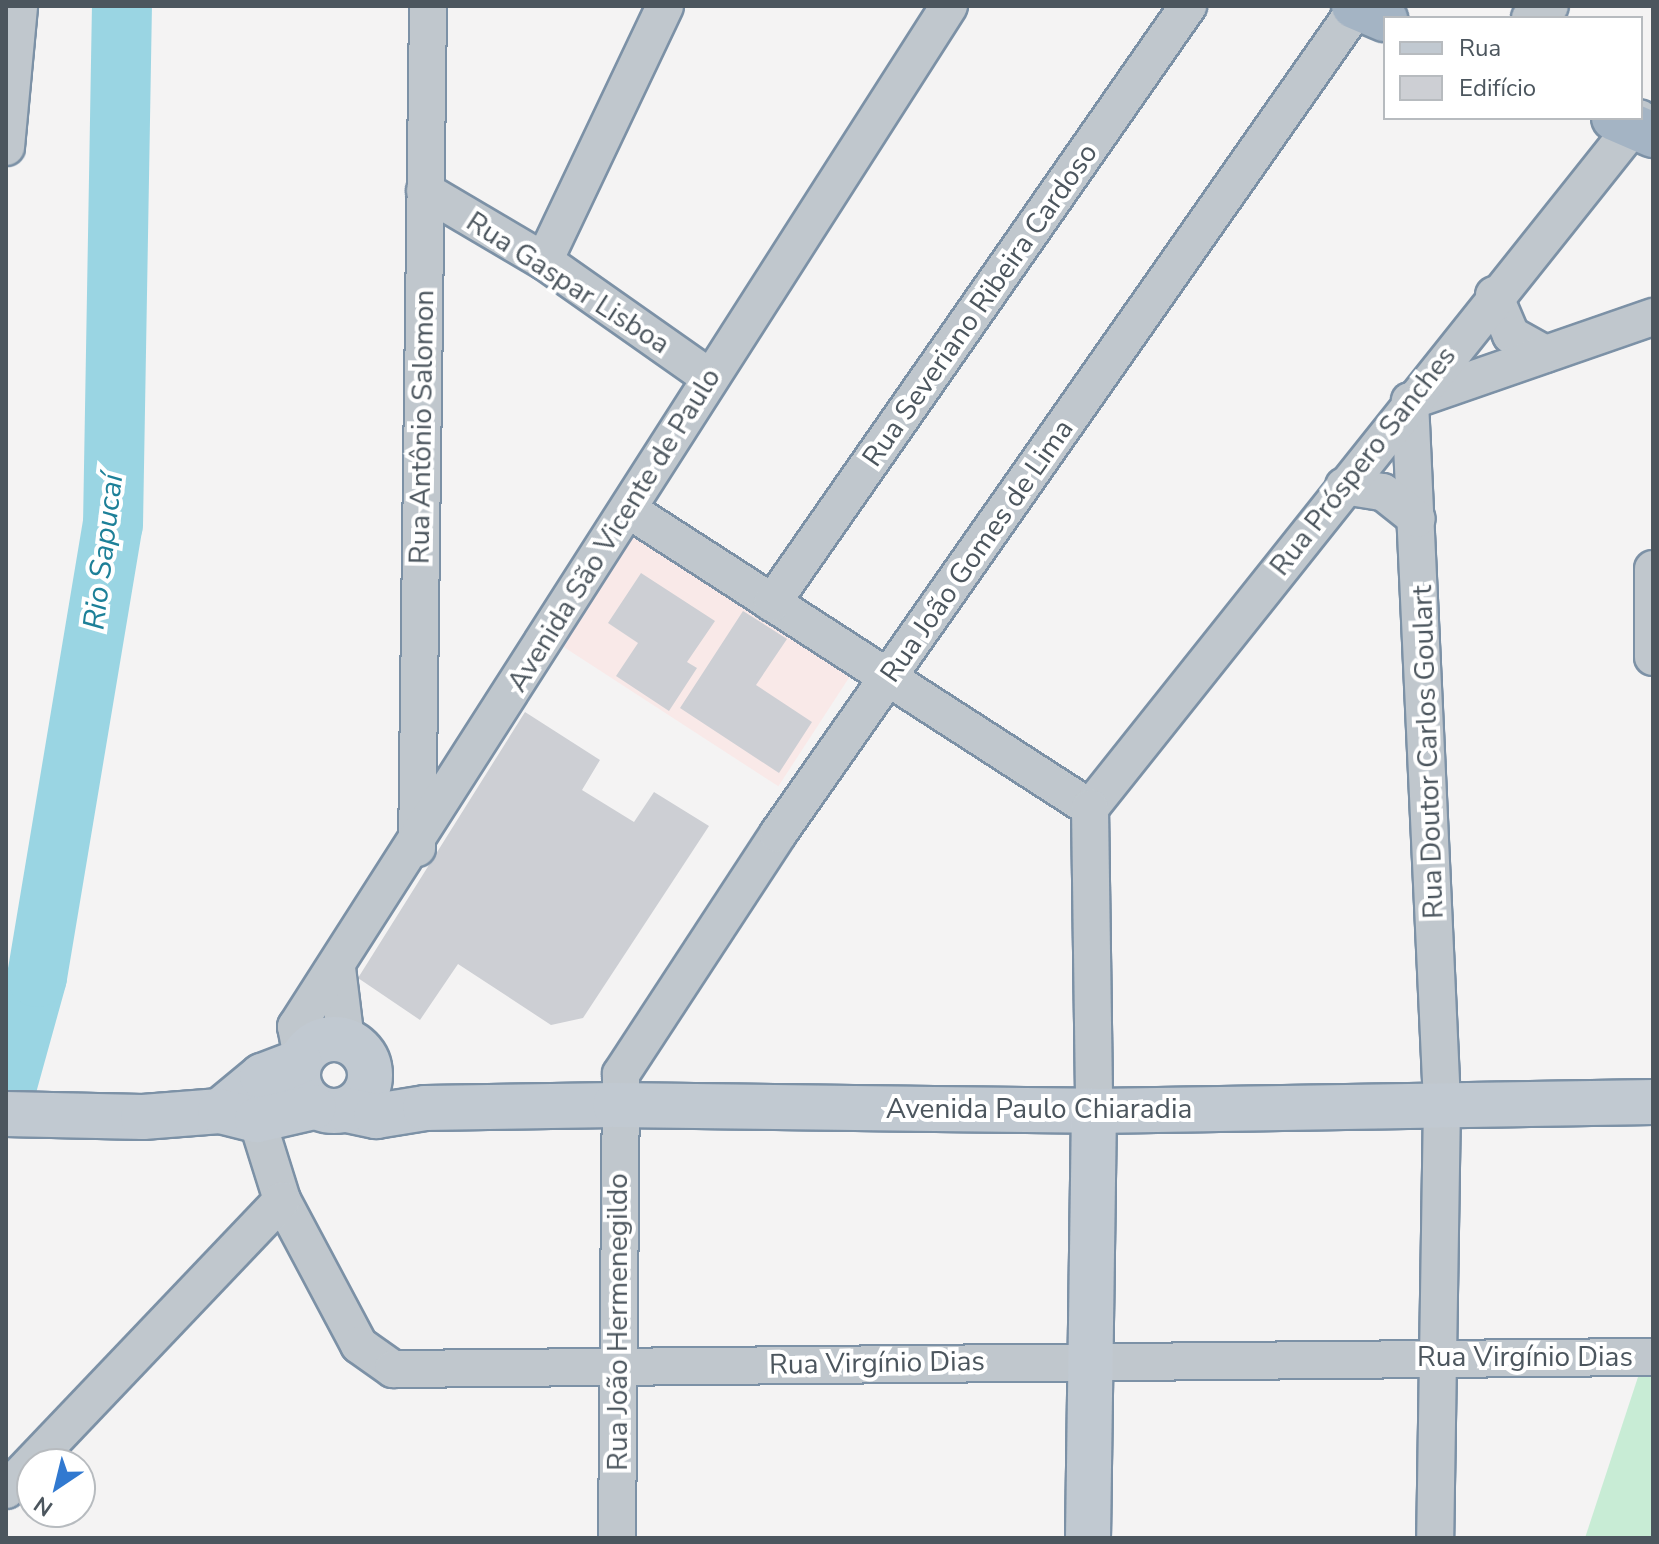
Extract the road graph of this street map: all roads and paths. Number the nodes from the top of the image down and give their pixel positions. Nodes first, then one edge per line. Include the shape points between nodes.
1 (19, 6) edge
2 (428, 6) edge
3 (665, 6) edge
4 (949, 6) edge
5 (1188, 6) edge
6 (1363, 10) edge
7 (1638, 120) edge
8 (6, 147) edge
9 (425, 191) junction
10 (544, 261) junction
11 (1494, 295) junction
12 (1653, 317) edge
13 (1545, 354) junction
14 (709, 377) junction
15 (1410, 401) junction
16 (1344, 486) junction
17 (629, 510) junction
18 (1417, 519) junction
19 (1653, 569) edge
20 (772, 603) junction
21 (1653, 657) edge
22 (886, 680) junction
23 (1090, 808) junction
24 (417, 848) junction
25 (337, 968) junction
26 (358, 1055) junction
27 (301, 1060) junction
28 (1653, 1102) edge
29 (1442, 1104) junction
30 (615, 1105) junction
31 (331, 1108) junction
32 (425, 1108) junction
33 (1094, 1111) junction
34 (6, 1114) edge
35 (238, 1115) junction
36 (282, 1200) junction
37 (1653, 1357) edge
38 (1435, 1358) junction
39 (1089, 1360) junction
40 (623, 1366) junction
41 (6, 1490) edge
42 (617, 1538) edge
43 (1088, 1538) edge
44 (1435, 1538) edge

1 - 8 street
2 - 9 street, Rua Antônio Salomon
3 - 10 street
4 - 14 street, Avenida São Vicente de Paulo
5 - 20 street, Rua Severiano Ribeira Cardoso
6 - 22 street, Rua João Gomes de Lima
7 - 11 street, Rua Próspero Sanches
9 - 10 street, Rua Gaspar Lisboa
9 - 24 street, Rua Antônio Salomon
10 - 14 street, Rua Gaspar Lisboa
11 - 13 street via 1511,335
11 - 15 street, Rua Próspero Sanches
12 - 13 street
13 - 15 street
14 - 17 street, Avenida São Vicente de Paulo
15 - 16 street, Rua Próspero Sanches
15 - 18 street, Rua Doutor Carlos Goulart
16 - 18 street via 1383,492
16 - 23 street, Rua Próspero Sanches
17 - 20 street
17 - 24 street, Avenida São Vicente de Paulo
18 - 29 street, Rua Doutor Carlos Goulart
19 - 21 street
20 - 22 street
22 - 23 street
22 - 30 street, Rua João Gomes de Lima via 631,1053
23 - 33 street
24 - 25 street, Avenida São Vicente de Paulo
25 - 26 street
25 - 27 street, Avenida São Vicente de Paulo via 296,1027
26 - 27 main road via 321,1041
26 - 31 main road via 366,1093
26 - 32 main road
27 - 31 main road via 297,1078
27 - 35 main road via 262,1076
28 - 29 main road, Avenida Paulo Chiaradia
29 - 33 main road, Avenida Paulo Chiaradia
29 - 38 street, Rua Doutor Carlos Goulart
30 - 32 main road, Avenida Paulo Chiaradia
30 - 33 main road, Avenida Paulo Chiaradia
30 - 40 street, Rua João Hermenegildo
31 - 32 main road, Avenida Paulo Chiaradia via 376,1116
31 - 35 main road, Avenida Paulo Chiaradia
33 - 39 main road
34 - 35 main road, Avenida Paulo Chiaradia
35 - 36 street, Rua Virgínio Dias
36 - 40 street, Rua Virgínio Dias via 359,1345 380,1366
36 - 41 street
37 - 38 street, Rua Virgínio Dias
38 - 39 street, Rua Virgínio Dias
38 - 44 street, Rua Doutor Carlos Goulart
39 - 40 street, Rua Virgínio Dias
39 - 43 main road
40 - 42 street, Rua João Hermenegildo

